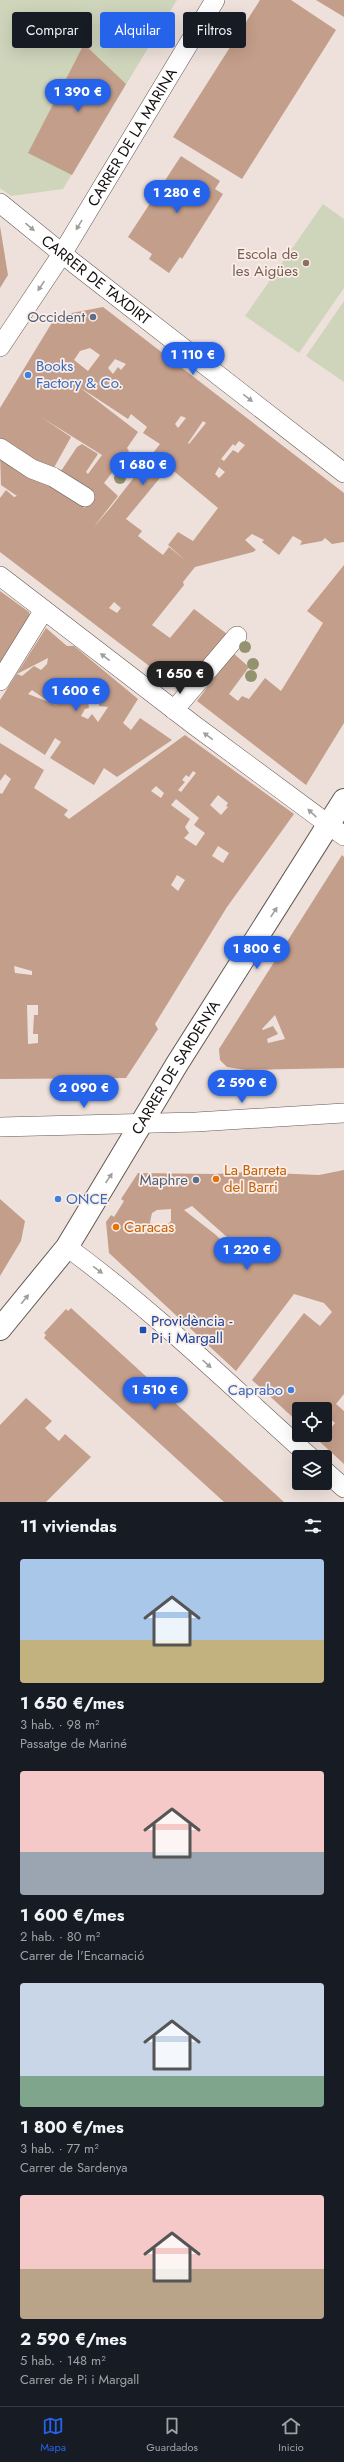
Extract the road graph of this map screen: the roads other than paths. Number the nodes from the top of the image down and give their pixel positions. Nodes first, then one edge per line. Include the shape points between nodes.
1 (215, 0) edge
2 (0, 203) edge
3 (62, 254) junction
4 (0, 347) edge
5 (0, 448) edge
6 (344, 473) edge
7 (85, 497) dead end
8 (0, 576) edge
9 (44, 610) junction
10 (237, 636) dead end
11 (0, 682) edge
12 (174, 710) junction
13 (344, 800) edge
14 (336, 831) edge
15 (344, 1113) edge
16 (142, 1123) junction
17 (0, 1127) edge
18 (67, 1247) junction
19 (0, 1329) edge
20 (302, 1450) edge
21 (332, 1477) edge
22 (344, 1488) edge

1 -> 3 street, CARRER DE LA MARINA
2 -> 3 street, CARRER DE TAXDIRT
3 -> 4 street, CARRER DE LA MARINA
3 -> 6 street, CARRER DE TAXDIRT
5 - 7 street via 32,469 53,477
8 - 9 street
9 - 11 street
12 -> 9 street
10 - 12 street
14 -> 12 street
13 - 14 street, CARRER DE SARDENYA
16 -> 14 street, CARRER DE SARDENYA
15 - 16 street
16 - 17 street
18 -> 16 street, CARRER DE SARDENYA
19 -> 18 street, CARRER DE SARDENYA
18 -> 20 street via 148,1311
21 - 22 street

